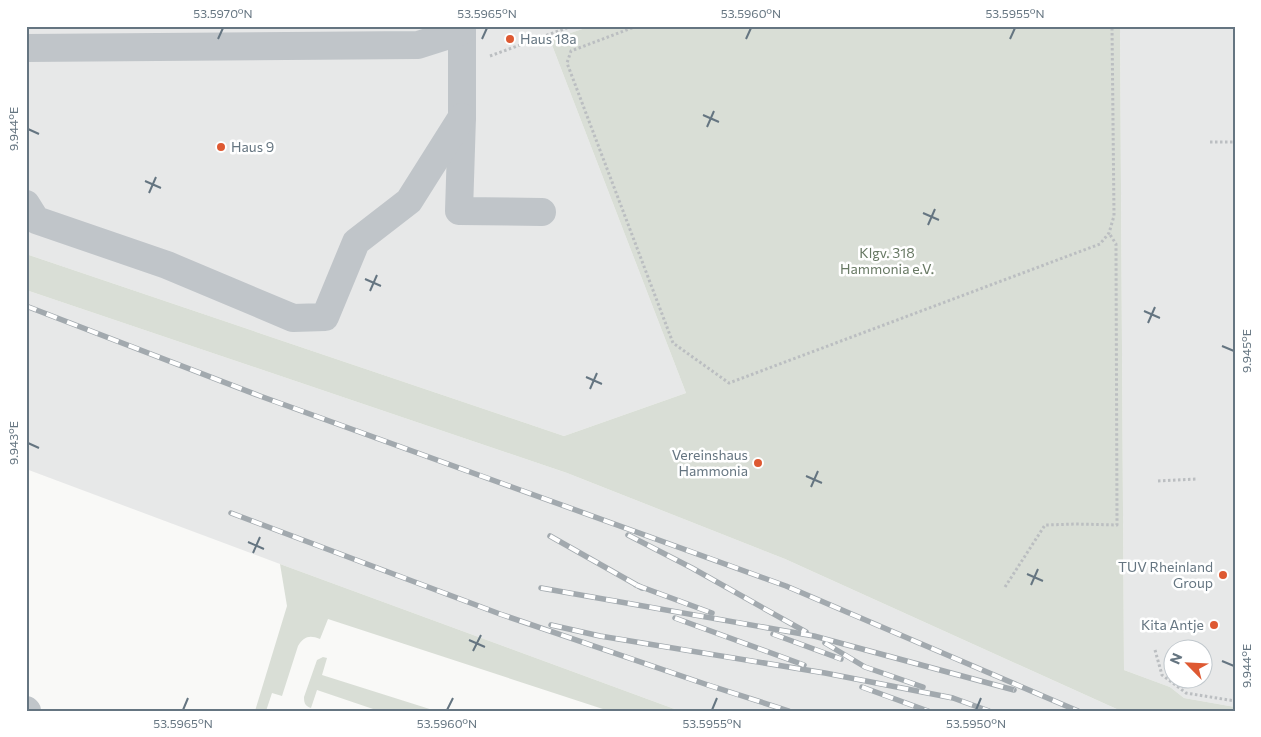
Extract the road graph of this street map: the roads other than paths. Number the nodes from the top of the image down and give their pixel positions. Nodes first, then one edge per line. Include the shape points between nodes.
1 (462, 29) edge
2 (26, 48) edge
3 (462, 117) junction
4 (26, 204) edge
5 (542, 212) dead end

1 - 2 lane via 418,45
1 - 3 lane
3 - 4 lane via 409,201 356,242 325,317 293,318 167,265 36,220
3 - 5 lane via 459,211

